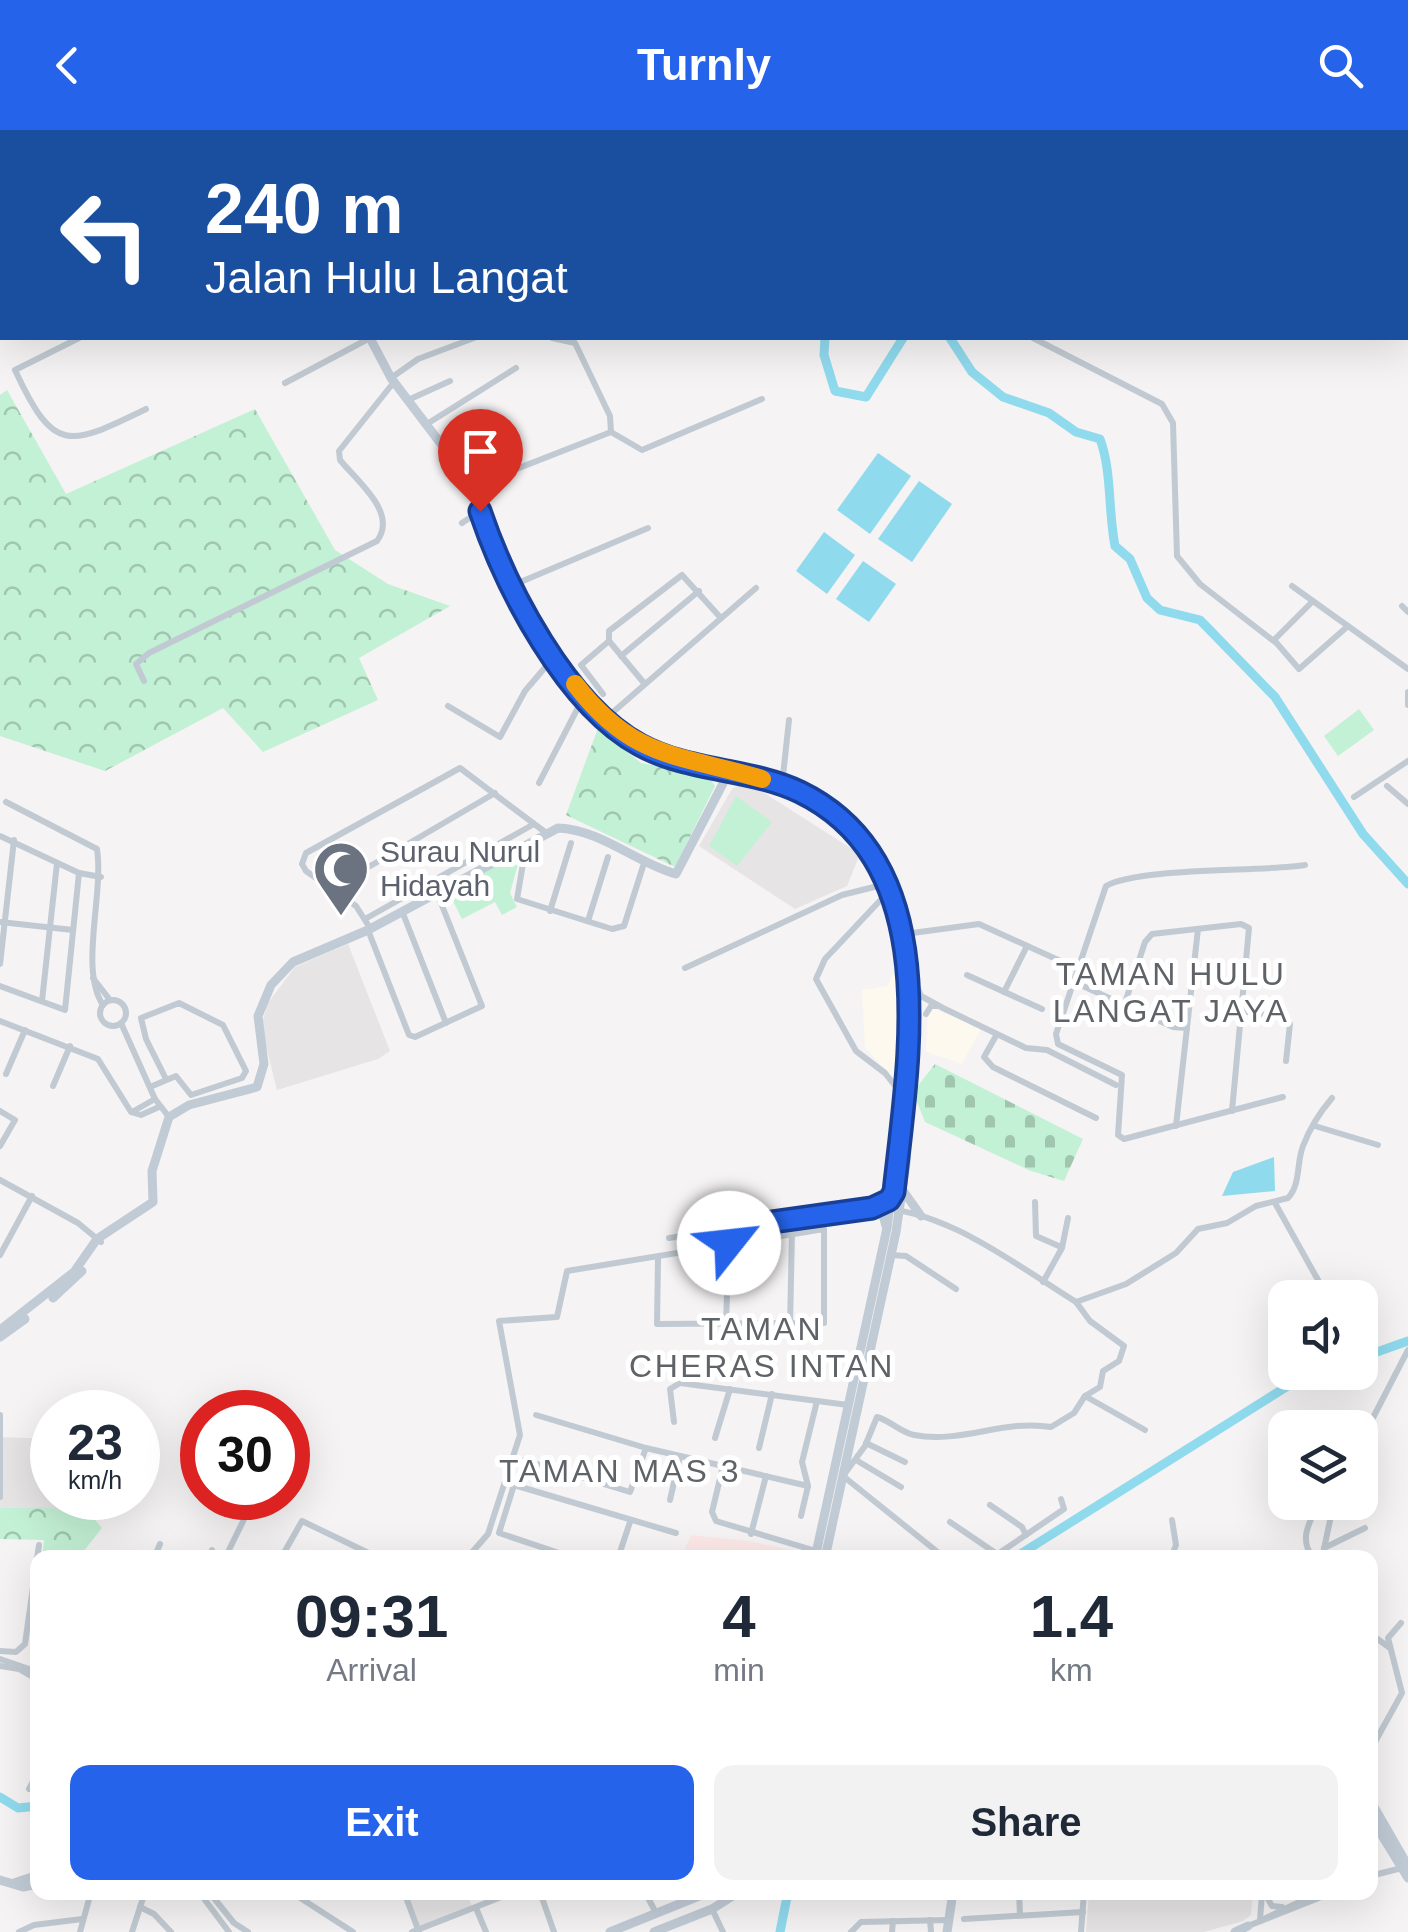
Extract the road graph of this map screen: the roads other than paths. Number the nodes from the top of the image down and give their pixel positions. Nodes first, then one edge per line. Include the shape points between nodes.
1 (74, 340) edge
2 (367, 340) edge
3 (372, 340) edge
4 (469, 340) edge
5 (561, 340) edge
6 (1037, 340) edge
7 (516, 368) dead end
8 (392, 380) junction
9 (450, 382) dead end
10 (285, 383) dead end
11 (762, 399) dead end
12 (408, 400) junction
13 (146, 409) dead end
14 (426, 424) junction
15 (504, 429) dead end
16 (611, 432) junction
17 (451, 454) junction
18 (473, 486) junction
19 (480, 511) junction
20 (462, 522) dead end
21 (648, 528) dead end
22 (511, 586) junction
23 (1292, 586) dead end
24 (756, 588) dead end
25 (700, 591) junction
26 (1313, 601) junction
27 (720, 616) junction
28 (1348, 626) junction
29 (1275, 639) junction
30 (609, 640) junction
31 (621, 656) junction
32 (554, 657) junction
33 (1408, 669) edge
34 (144, 681) dead end
35 (644, 683) junction
36 (603, 694) dead end
37 (584, 696) junction
38 (448, 706) dead end
39 (605, 719) junction
40 (789, 720) dead end
41 (1408, 761) edge
42 (730, 770) junction
43 (747, 775) junction
44 (539, 783) dead end
45 (722, 785) junction
46 (782, 785) junction
47 (1386, 786) dead end
48 (495, 793) junction
49 (1354, 797) dead end
50 (1406, 799) edge
51 (6, 802) dead end
52 (534, 824) junction
53 (545, 832) junction
54 (0, 836) edge
55 (14, 840) junction
56 (526, 842) junction
57 (571, 844) dead end
58 (608, 857) dead end
59 (645, 859) junction
60 (57, 863) junction
61 (1305, 865) dead end
62 (78, 873) junction
63 (101, 877) junction
64 (889, 886) junction
65 (331, 889) junction
66 (437, 892) junction
67 (402, 911) junction
68 (550, 911) junction
69 (588, 920) junction
70 (2, 922) edge
71 (368, 926) junction
72 (50, 928) junction
73 (1198, 929) junction
74 (73, 930) junction
75 (921, 932) junction
76 (905, 934) junction
77 (1028, 946) junction
78 (911, 948) junction
79 (0, 964) edge
80 (685, 968) dead end
81 (1078, 969) junction
82 (913, 970) junction
83 (968, 975) dead end
84 (92, 977) junction
85 (1074, 982) junction
86 (0, 986) edge
87 (1004, 992) junction
88 (42, 1001) junction
89 (106, 1003) junction
90 (1124, 1006) junction
91 (944, 1008) junction
92 (1042, 1009) dead end
93 (1242, 1011) junction
94 (926, 1014) dead end
95 (0, 1021) edge
96 (120, 1023) junction
97 (446, 1024) junction
98 (1187, 1028) junction
99 (25, 1030) junction
100 (996, 1034) junction
101 (70, 1046) junction
102 (1286, 1061) dead end
103 (161, 1070) junction
104 (6, 1074) dead end
105 (145, 1078) junction
106 (166, 1079) junction
107 (1116, 1085) dead end
108 (53, 1086) dead end
109 (150, 1087) junction
110 (903, 1096) junction
111 (1283, 1097) dead end
112 (1332, 1098) dead end
113 (158, 1103) junction
114 (1232, 1110) junction
115 (0, 1112) edge
116 (170, 1117) junction
117 (1096, 1118) dead end
118 (1176, 1126) junction
119 (1315, 1126) junction
120 (1, 1142) edge
121 (1378, 1145) dead end
122 (0, 1180) edge
123 (898, 1190) junction
124 (32, 1196) junction
125 (1035, 1202) dead end
126 (1275, 1203) junction
127 (870, 1208) junction
128 (895, 1209) junction
129 (921, 1216) junction
130 (1068, 1218) dead end
131 (729, 1228) junction
132 (892, 1230) junction
133 (792, 1232) junction
134 (669, 1238) dead end
135 (101, 1239) junction
136 (729, 1243) junction
137 (1062, 1248) junction
138 (0, 1254) edge
139 (891, 1256) junction
140 (658, 1259) junction
141 (1318, 1280) edge
142 (1043, 1282) junction
143 (956, 1289) dead end
144 (1076, 1302) junction
145 (726, 1325) junction
146 (790, 1325) junction
147 (3, 1328) edge
148 (1408, 1350) edge
149 (730, 1389) junction
150 (772, 1394) junction
151 (1085, 1396) junction
152 (817, 1401) junction
153 (848, 1405) junction
154 (1377, 1410) edge
155 (536, 1415) dead end
156 (0, 1416) edge
157 (674, 1422) dead end
158 (1145, 1430) dead end
159 (852, 1436) junction
160 (716, 1438) dead end
161 (867, 1441) junction
162 (646, 1448) junction
163 (758, 1448) dead end
164 (680, 1456) junction
165 (524, 1460) dead end
166 (856, 1460) junction
167 (906, 1462) dead end
168 (723, 1466) junction
169 (766, 1476) junction
170 (843, 1476) junction
171 (808, 1486) junction
172 (901, 1487) dead end
173 (0, 1497) edge
174 (1061, 1499) dead end
175 (670, 1500) dead end
176 (990, 1505) dead end
177 (802, 1516) dead end
178 (244, 1520) edge
179 (1172, 1520) dead end
180 (1311, 1520) edge
181 (1330, 1520) edge
182 (630, 1522) junction
183 (950, 1522) dead end
184 (1365, 1528) dead end
185 (676, 1534) dead end
186 (751, 1534) junction
187 (1026, 1534) junction
188 (160, 1544) dead end
189 (39, 1545) dead end
190 (38, 1550) edge
191 (157, 1550) edge
192 (229, 1550) edge
193 (286, 1550) edge
194 (364, 1550) edge
195 (474, 1550) edge
196 (550, 1550) edge
197 (621, 1550) edge
198 (803, 1550) edge
199 (823, 1550) edge
200 (824, 1550) edge
201 (936, 1550) edge
202 (986, 1550) edge
203 (1003, 1550) edge
204 (1174, 1550) edge
205 (1308, 1550) edge
206 (1323, 1550) edge
207 (1327, 1550) edge
208 (30, 1604) edge
209 (1401, 1623) dead end
210 (1378, 1639) edge
211 (1391, 1649) junction
212 (0, 1655) edge
213 (0, 1666) edge
214 (30, 1668) edge
215 (30, 1675) edge
216 (1378, 1736) edge
217 (30, 1786) edge
218 (28, 1789) dead end
219 (1378, 1814) edge
220 (1378, 1826) edge
221 (1406, 1861) edge
222 (1378, 1876) edge
223 (30, 1878) edge
224 (1408, 1878) edge
225 (0, 1880) edge
226 (14, 1884) junction
227 (30, 1884) edge
228 (88, 1900) edge
229 (142, 1900) edge
230 (205, 1900) edge
231 (215, 1900) edge
232 (303, 1900) edge
233 (406, 1900) edge
234 (495, 1900) edge
235 (543, 1900) edge
236 (649, 1900) edge
237 (684, 1900) edge
238 (722, 1900) edge
239 (726, 1900) edge
240 (952, 1900) edge
241 (1019, 1900) edge
242 (1084, 1900) edge
243 (1262, 1900) edge
244 (1268, 1900) edge
245 (1302, 1900) edge
246 (1314, 1900) edge
247 (672, 1906) junction
248 (1288, 1906) junction
249 (140, 1908) junction
250 (476, 1908) junction
251 (712, 1909) junction
252 (1083, 1912) junction
253 (656, 1913) junction
254 (1020, 1916) junction
255 (82, 1919) junction
256 (964, 1919) dead end
257 (685, 1920) junction
258 (930, 1920) junction
259 (949, 1920) junction
260 (892, 1921) junction
261 (904, 1921) junction
262 (1260, 1922) junction
263 (1248, 1926) joint
264 (670, 1929) edge
265 (416, 1931) edge
266 (851, 1931) edge
267 (19, 1932) edge
268 (80, 1932) edge
269 (132, 1932) edge
270 (171, 1932) edge
271 (229, 1932) edge
272 (248, 1932) edge
273 (353, 1932) edge
274 (486, 1932) edge
275 (554, 1932) edge
276 (610, 1932) edge
277 (654, 1932) edge
278 (723, 1932) edge
279 (892, 1932) edge
280 (904, 1932) edge
281 (931, 1932) edge
282 (948, 1932) edge
283 (1081, 1932) edge
284 (1235, 1932) edge

1 - 13 street via 15,370 39,420 63,434 97,433
2 - 10 street
3 - 8 main road
4 - 8 street via 418,359
5 - 16 street via 575,343 610,416
6 - 29 street via 1162,404 1173,423 1177,556 1200,584
7 - 14 street
8 - 12 main road
8 - 34 street via 339,451 384,514 376,541 149,652 136,664
9 - 12 street
11 - 16 street via 642,450
12 - 14 main road
14 - 17 main road
15 - 17 street
16 - 18 street
17 - 18 main road
18 - 19 main road
19 - 20 street
19 - 22 main road
21 - 22 street
22 - 32 main road
23 - 26 street
24 - 27 street
25 - 27 street
25 - 30 street via 677,577 609,632
25 - 31 street
26 - 28 street
26 - 29 street
27 - 35 street
28 - 29 street via 1301,670
28 - 33 street
30 - 31 street
30 - 36 street via 582,665
31 - 35 street
32 - 37 main road
32 - 38 street via 525,691 500,737
35 - 39 street
37 - 39 main road
37 - 44 street
39 - 42 main road via 652,751
40 - 46 street
41 - 49 street
42 - 43 main road
42 - 45 main road
43 - 45 main road
43 - 46 main road
45 - 59 main road via 676,874
46 - 64 main road via 838,816
47 - 50 street
48 - 52 street
48 - 65 street
48 - 65 street via 460,768 302,858 306,871
51 - 63 street via 94,845
52 - 53 street
52 - 71 street
53 - 56 main road
53 - 59 main road via 572,829
54 - 55 street
55 - 60 street
55 - 70 street
56 - 66 main road
56 - 68 street via 517,899
57 - 68 street
58 - 69 street
59 - 69 street via 621,930
60 - 62 street
60 - 72 street
61 - 81 street via 1106,886
62 - 63 street
62 - 74 street
63 - 84 street
64 - 76 main road
64 - 80 street via 842,895
64 - 110 street via 825,960 816,980 856,1051
65 - 71 street via 356,906
66 - 67 main road
66 - 97 street via 482,1006
67 - 71 main road
67 - 97 street
68 - 69 street
70 - 72 street
70 - 79 street
71 - 97 street via 409,1035
71 - 116 main road via 304,955 272,986 258,1016 264,1064 257,1087
72 - 74 street
72 - 88 street
73 - 90 street via 1152,934
73 - 93 street via 1249,928
73 - 98 street
74 - 88 street via 65,1010
75 - 76 street
75 - 77 street via 970,922
75 - 78 main road
76 - 78 main road
76 - 110 main road
77 - 81 street
77 - 87 street
78 - 82 main road
81 - 85 street
82 - 91 street via 921,996
82 - 123 main road
83 - 87 street
84 - 89 street
84 - 89 street via 91,988
85 - 90 street
85 - 118 street via 1058,1044 1122,1074 1118,1135 1124,1140
86 - 88 street
87 - 92 street
89 - 96 street via 124,1008
89 - 96 street via 102,1020
90 - 98 street
91 - 94 street via 931,1006
91 - 100 street
93 - 102 street via 1285,1018
93 - 114 street
95 - 99 street
96 - 105 street
98 - 118 street
99 - 101 street
99 - 104 street
100 - 107 street via 1047,1050
100 - 117 street via 984,1058 993,1067
101 - 108 street
101 - 113 street via 98,1059 131,1112
103 - 105 street
103 - 106 street
103 - 106 street via 142,1018 179,1002 223,1025 246,1070 242,1078 191,1095 181,1079
105 - 109 street
106 - 109 street
109 - 113 street
110 - 123 main road
111 - 114 street
112 - 119 street
113 - 116 street
114 - 118 street
115 - 120 street via 15,1120
116 - 135 main road via 152,1171 152,1202
119 - 121 street
119 - 126 street via 1302,1148 1293,1193
122 - 124 street
123 - 127 main road
123 - 128 main road
123 - 129 main road
124 - 135 street
124 - 138 street
125 - 137 street via 1036,1236
126 - 141 street
126 - 144 street via 1198,1229 1176,1254 1126,1284
127 - 128 street
127 - 131 street
127 - 132 main road
128 - 129 street
128 - 132 main road
129 - 132 main road
129 - 142 street
130 - 137 street
131 - 134 street
131 - 136 street
132 - 139 main road
132 - 153 main road
133 - 136 street
133 - 146 street
133 - 146 street via 826,1231 824,1324
135 - 147 main road via 74,1272
136 - 140 street
136 - 145 street
137 - 142 street
139 - 143 street via 906,1256
139 - 159 main road
140 - 145 street via 657,1324
140 - 195 street via 567,1271 557,1317 498,1321 520,1434 488,1534
142 - 144 street
144 - 151 street via 1124,1346 1119,1361 1100,1375 1100,1387
145 - 146 street
148 - 154 street
149 - 150 street
149 - 157 street via 674,1384
149 - 160 street
150 - 152 street
150 - 163 street
151 - 158 street
151 - 161 street via 1074,1413 1050,1427 1022,1422 966,1434 915,1435 877,1418
152 - 153 street
152 - 171 street via 802,1462
153 - 199 main road
155 - 162 street
156 - 173 street
159 - 161 street
159 - 170 main road
161 - 166 street
161 - 167 street
162 - 164 street
162 - 165 street via 630,1492
164 - 168 street
164 - 175 street
166 - 170 street
166 - 172 street
168 - 169 street
168 - 186 street via 713,1516
169 - 171 street
169 - 186 street
170 - 200 main road
170 - 201 street
171 - 177 street
174 - 187 street via 1064,1509
176 - 187 street
178 - 192 street
179 - 204 street
180 - 205 street
181 - 206 street
182 - 185 street
182 - 196 street via 514,1485 499,1533
182 - 197 street
183 - 202 street
184 - 207 street
186 - 198 street
187 - 203 street
188 - 191 street
189 - 190 street
193 - 194 street via 302,1521
208 - 212 street via 24,1644
209 - 211 street via 1390,1631
210 - 211 street
211 - 216 street via 1402,1693
212 - 214 street
213 - 215 street
217 - 218 street
219 - 221 main road
220 - 221 main road
221 - 222 street
221 - 224 main road
223 - 226 main road
225 - 226 main road
226 - 227 main road
228 - 255 street
229 - 249 street
230 - 271 street
231 - 272 street
232 - 273 street
233 - 265 street
234 - 250 street
235 - 275 street
236 - 253 street
237 - 247 main road
238 - 251 main road
239 - 251 main road
240 - 259 main road
241 - 254 street
242 - 252 street
243 - 262 street
244 - 248 street
245 - 248 street
246 - 262 street
247 - 253 main road
247 - 257 main road
248 - 262 street
249 - 269 street
249 - 270 street
250 - 265 street
250 - 274 street
251 - 257 main road
251 - 278 street
252 - 254 street
252 - 283 street
253 - 276 main road
254 - 256 street
255 - 267 street
255 - 268 street
257 - 264 main road
258 - 259 street
258 - 261 street
258 - 281 street
259 - 282 main road
260 - 261 street
260 - 266 street via 861,1922
260 - 279 street
261 - 280 street
262 - 263 street
263 - 284 main road
264 - 277 main road

